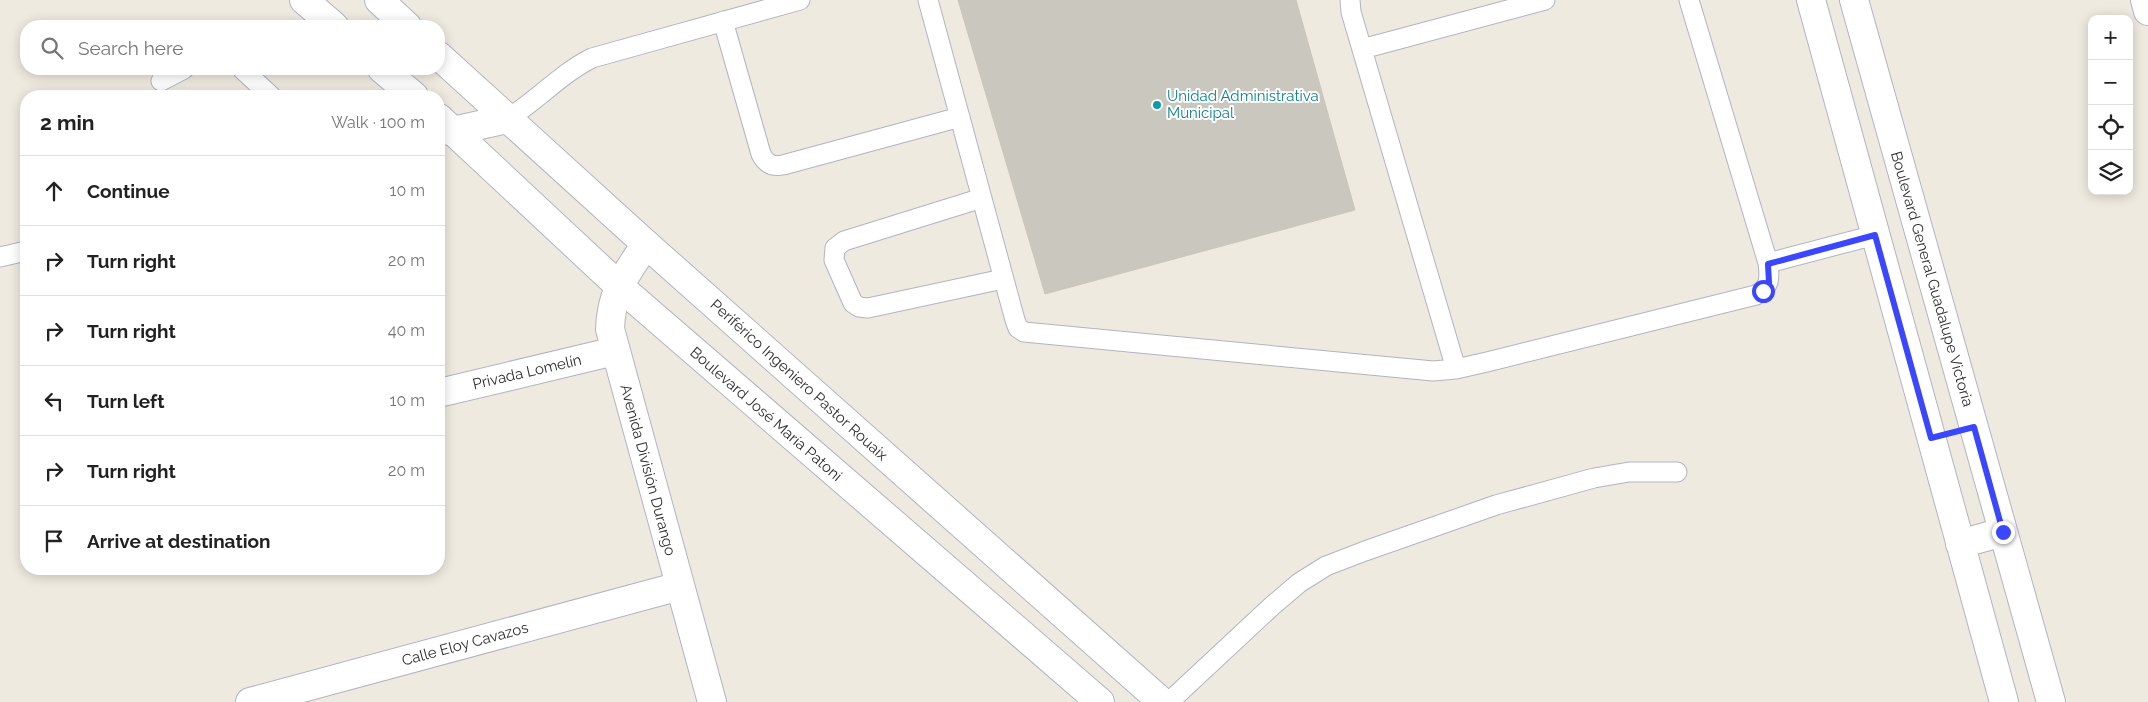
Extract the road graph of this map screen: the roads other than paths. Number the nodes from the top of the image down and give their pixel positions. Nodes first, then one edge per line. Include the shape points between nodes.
1 (304, 0) edge
2 (379, 0) edge
3 (800, 0) edge
4 (928, 0) edge
5 (1350, 0) edge
6 (1545, 0) edge
7 (1689, 0) edge
8 (1811, 0) edge
9 (1854, 0) edge
10 (2145, 0) edge
11 (2148, 11) edge
12 (327, 20) edge
13 (401, 20) edge
14 (723, 21) junction
15 (1362, 49) junction
16 (445, 62) edge
17 (172, 75) edge
18 (248, 75) edge
19 (389, 75) edge
20 (161, 81) dead end
21 (265, 90) edge
22 (407, 90) edge
23 (960, 117) junction
24 (507, 119) junction
25 (445, 127) edge
26 (445, 128) edge
27 (982, 198) junction
28 (1875, 235) junction
29 (646, 244) junction
30 (20, 252) edge
31 (0, 257) edge
32 (1768, 264) junction
33 (1003, 279) junction
34 (618, 286) junction
35 (615, 351) junction
36 (1456, 369) junction
37 (445, 392) edge
38 (1974, 427) junction
39 (1931, 438) junction
40 (1677, 472) dead end
41 (2003, 532) junction
42 (1960, 544) junction
43 (680, 586) junction
44 (250, 702) edge
45 (712, 702) edge
46 (1100, 702) edge
47 (1162, 702) edge
48 (1169, 702) edge
49 (2004, 702) edge
50 (2051, 702) edge

1 - 12 main road
2 - 13 main road
3 - 14 lane
4 - 23 lane
5 - 15 lane
6 - 15 lane
7 - 32 lane
8 - 28 main road
9 - 38 main road, Boulevard General Guadalupe Victoria
10 - 11 main road
14 - 23 lane via 760,154 775,166
14 - 24 lane via 592,58 568,72
15 - 36 lane
16 - 24 main road, Periférico Ingeniero Pastor Rouaix
17 - 20 lane
18 - 21 lane
19 - 22 main road
23 - 27 lane
24 - 25 main road
24 - 29 main road, Periférico Ingeniero Pastor Rouaix
26 - 34 main road, Boulevard José María Patoni
27 - 33 lane
27 - 33 lane via 844,241 835,248 834,260 853,303 868,308
28 - 32 lane
28 - 39 main road
29 - 34 main road, Avenida División Durango
29 - 47 main road, Periférico Ingeniero Pastor Rouaix
30 - 31 lane
32 - 36 lane via 1769,283 1756,295
33 - 36 lane via 1018,328 1024,332 1402,369
34 - 35 main road, Avenida División Durango via 610,330
34 - 46 main road, Boulevard José María Patoni
35 - 37 main road, Privada Lomelín
35 - 43 main road, Avenida División Durango
38 - 39 main road
38 - 41 main road, Boulevard General Guadalupe Victoria
39 - 42 main road
40 - 48 lane via 1628,472 1577,482 1496,505 1326,566 1272,606
41 - 42 main road
41 - 50 main road, Boulevard General Guadalupe Victoria
42 - 49 main road
43 - 44 main road, Calle Eloy Cavazos
43 - 45 main road, Avenida División Durango

